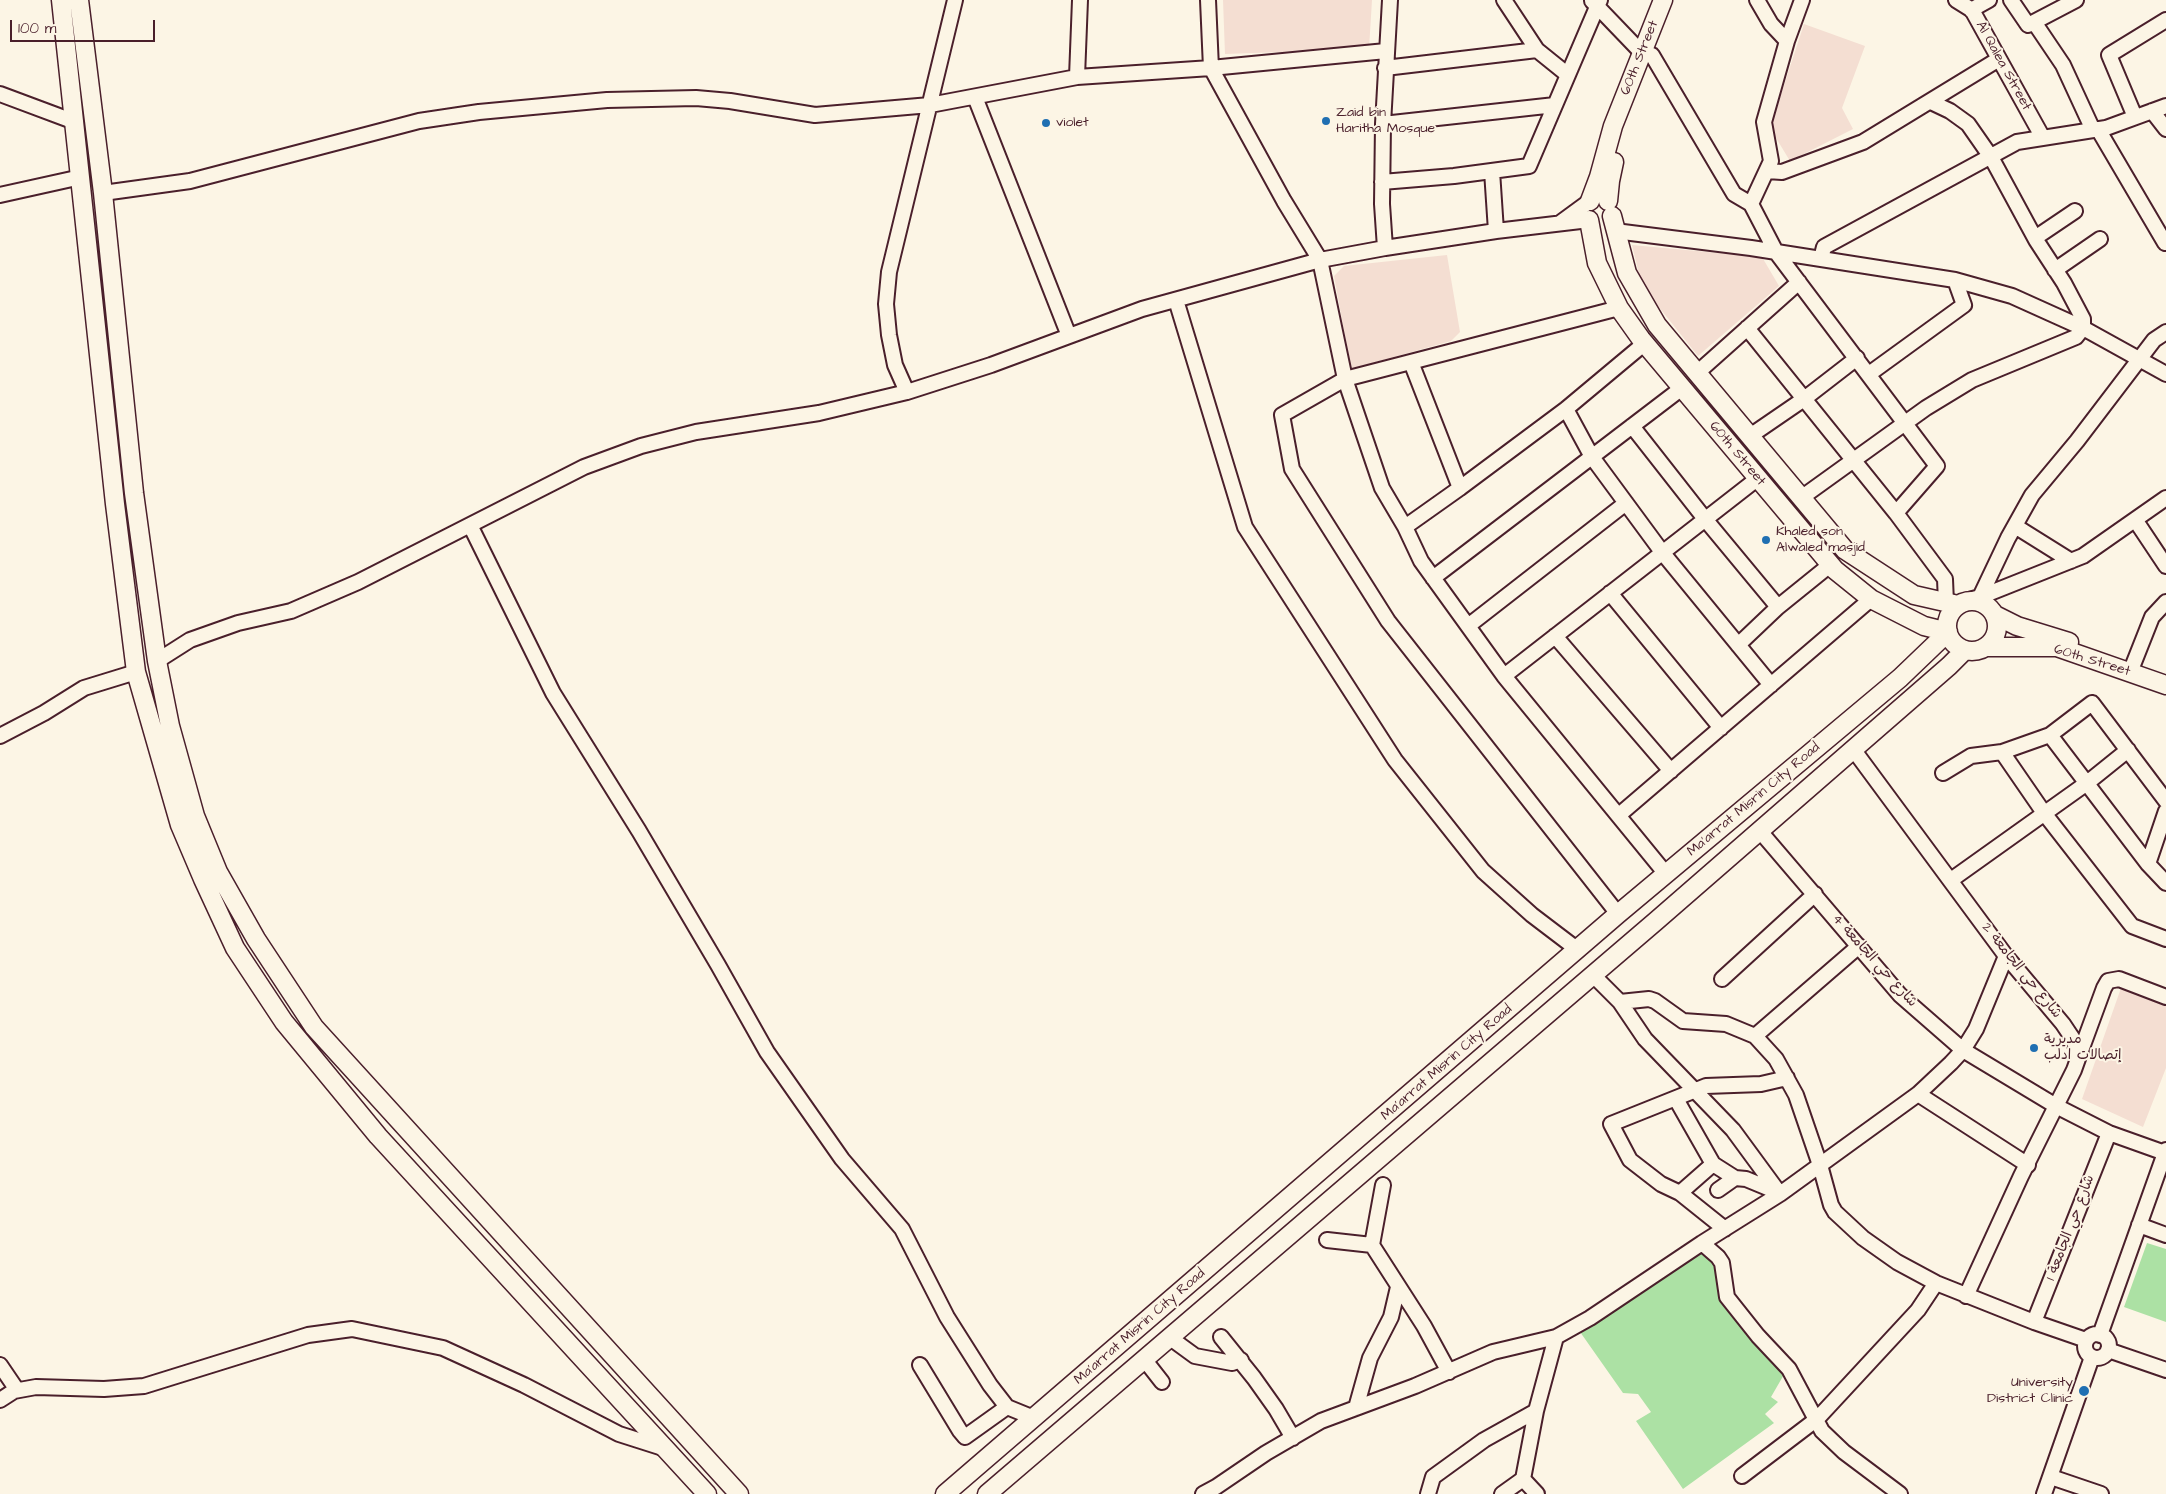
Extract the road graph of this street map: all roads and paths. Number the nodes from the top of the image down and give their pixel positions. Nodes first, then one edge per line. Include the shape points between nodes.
1 (61, 0) edge
2 (79, 0) edge
3 (955, 0) edge
4 (1080, 0) edge
5 (1208, 0) edge
6 (1390, 0) edge
7 (1504, 0) edge
8 (1663, 0) edge
9 (1674, 0) edge
10 (1757, 0) edge
11 (1802, 0) edge
12 (1956, 0) edge
13 (1989, 0) edge
14 (2011, 0) edge
15 (2076, 0) edge
16 (1596, 2) edge
17 (1971, 10) junction
18 (2166, 20) edge
19 (2034, 22) junction
20 (84, 37) junction
21 (65, 40) junction
22 (1786, 41) junction
23 (1536, 50) junction
24 (1386, 51) junction
25 (1647, 54) junction
26 (1999, 59) junction
27 (1211, 68) junction
28 (1385, 68) junction
29 (1568, 75) junction
30 (1077, 77) junction
31 (0, 94) edge
32 (976, 97) junction
33 (1931, 102) junction
34 (1555, 105) junction
35 (930, 106) junction
36 (2166, 106) edge
37 (2152, 111) junction
38 (2135, 117) junction
39 (75, 122) junction
40 (1383, 124) junction
41 (2166, 129) edge
42 (2096, 130) junction
43 (2043, 138) junction
44 (1991, 157) junction
45 (1767, 170) junction
46 (1492, 171) junction
47 (81, 176) junction
48 (1382, 182) junction
49 (103, 193) junction
50 (0, 195) edge
51 (1590, 201) junction
52 (1751, 204) junction
53 (2075, 211) dead end
54 (1612, 216) junction
55 (1589, 220) junction
56 (1560, 223) junction
57 (1496, 231) junction
58 (2034, 238) junction
59 (2100, 239) dead end
60 (2165, 242) edge
61 (1385, 248) junction
62 (1776, 252) junction
63 (1821, 259) junction
64 (1320, 260) junction
65 (2055, 270) junction
66 (1954, 280) junction
67 (1799, 282) junction
68 (1176, 300) junction
69 (1619, 308) junction
70 (1747, 328) junction
71 (2083, 328) junction
72 (2166, 332) edge
73 (1069, 336) junction
74 (1645, 343) junction
75 (1857, 358) junction
76 (2140, 359) junction
77 (1410, 362) junction
78 (1697, 373) junction
79 (1869, 374) junction
80 (2166, 374) edge
81 (1345, 379) junction
82 (1682, 388) junction
83 (907, 392) junction
84 (1804, 399) junction
85 (1566, 409) junction
86 (1906, 424) junction
87 (1632, 426) junction
88 (1750, 436) junction
89 (1592, 457) junction
90 (1854, 461) junction
91 (1757, 478) junction
92 (1460, 488) junction
93 (1802, 498) junction
94 (2166, 498) edge
95 (1626, 502) junction
96 (1896, 513) junction
97 (1705, 519) junction
98 (2136, 521) junction
99 (470, 525) junction
100 (2015, 526) junction
101 (1405, 527) junction
102 (1662, 552) junction
103 (2071, 561) junction
104 (1830, 565) junction
105 (2166, 566) edge
106 (1433, 578) junction
107 (1610, 593) junction
108 (1914, 595) junction
109 (1871, 599) junction
110 (1963, 601) junction
111 (2166, 602) edge
112 (1778, 607) junction
113 (1995, 615) junction
114 (1904, 617) junction
115 (1468, 626) junction
116 (1948, 632) junction
117 (1555, 636) junction
118 (1738, 645) junction
119 (1987, 647) junction
120 (1965, 650) junction
121 (157, 661) junction
122 (2134, 665) junction
123 (136, 672) junction
124 (1504, 676) junction
125 (2166, 676) edge
126 (1771, 685) junction
127 (2166, 685) edge
128 (1721, 728) junction
129 (2, 731) edge
130 (2050, 735) junction
131 (1852, 749) junction
132 (2128, 750) junction
133 (2002, 752) junction
134 (1671, 771) junction
135 (1943, 773) dead end
136 (2087, 783) junction
137 (2166, 801) edge
138 (2166, 811) edge
139 (2044, 813) junction
140 (1619, 815) junction
141 (1759, 830) junction
142 (2148, 864) junction
143 (1666, 874) junction
144 (1951, 880) junction
145 (2166, 883) edge
146 (1815, 894) junction
147 (1618, 914) junction
148 (2166, 939) edge
149 (1860, 946) junction
150 (1578, 950) junction
151 (2006, 956) junction
152 (1595, 973) junction
153 (1722, 979) dead end
154 (2166, 997) edge
155 (1620, 1002) junction
156 (1755, 1036) junction
157 (1963, 1050) junction
158 (2079, 1056) junction
159 (1787, 1078) junction
160 (1696, 1091) junction
161 (1918, 1094) junction
162 (1676, 1099) junction
163 (2056, 1106) junction
164 (2109, 1133) junction
165 (2165, 1152) edge
166 (1756, 1160) junction
167 (1713, 1164) junction
168 (1820, 1165) junction
169 (2028, 1165) junction
170 (1741, 1179) junction
171 (1383, 1185) dead end
172 (1718, 1190) dead end
173 (1680, 1192) junction
174 (1780, 1194) junction
175 (2139, 1225) junction
176 (1725, 1229) junction
177 (2166, 1235) edge
178 (1327, 1240) dead end
179 (1702, 1243) junction
180 (1372, 1245) junction
181 (1936, 1283) junction
182 (1398, 1287) junction
183 (1966, 1296) junction
184 (2034, 1322) junction
185 (2100, 1335) junction
186 (1169, 1337) junction
187 (1221, 1337) dead end
188 (1556, 1337) junction
189 (2086, 1340) junction
190 (2108, 1350) junction
191 (2092, 1357) junction
192 (1144, 1359) junction
193 (1242, 1360) junction
194 (0, 1365) edge
195 (920, 1365) dead end
196 (2166, 1370) edge
197 (1449, 1372) junction
198 (1162, 1382) dead end
199 (17, 1390) junction
200 (0, 1400) edge
201 (1007, 1407) junction
202 (1356, 1408) junction
203 (1536, 1411) junction
204 (1034, 1418) junction
205 (1817, 1419) junction
206 (1293, 1438) junction
207 (666, 1449) junction
208 (1742, 1476) dead end
209 (2051, 1477) junction
210 (1523, 1479) junction
211 (1218, 1492) edge
212 (707, 1494) edge
213 (739, 1494) edge
214 (945, 1494) edge
215 (987, 1494) edge
216 (1203, 1494) edge
217 (1428, 1494) edge
218 (1502, 1494) edge
219 (1537, 1494) edge
220 (1900, 1494) edge
221 (2044, 1494) edge
222 (2101, 1494) edge

1 - 21 main road
2 - 20 main road
3 - 35 street
4 - 30 street
5 - 27 street
6 - 24 street
7 - 23 street
8 - 25 main road, 60th Street
9 - 25 main road, 60th Street
10 - 22 street
11 - 22 street
12 - 17 street, Al Qalea Street
13 - 17 street
14 - 19 street via 2028,25
15 - 19 street
16 - 25 street
16 - 29 street
17 - 26 street, Al Qalea Street
18 - 38 street via 2109,55
19 - 42 street via 2063,65
20 - 21 main road
20 - 49 main road
21 - 39 main road
22 - 45 street via 1764,122 1771,162
23 - 28 street
23 - 29 street
24 - 27 street
24 - 28 street
25 - 51 main road, 60th Street via 1613,126
25 - 52 street via 1734,194
25 - 54 main road, 60th Street via 1610,181
26 - 33 street
26 - 43 street, Al Qalea Street
27 - 30 street
27 - 64 street
28 - 40 street
29 - 34 street
30 - 32 street
31 - 39 street
32 - 35 street
32 - 73 street
33 - 44 street via 1968,124
33 - 45 street via 1863,142 1782,172
34 - 40 street
34 - 46 street via 1529,166
35 - 49 street via 816,115 696,98 607,100 479,112 420,121 190,181
35 - 83 street via 887,288 888,335 895,365
36 - 37 street
37 - 38 street
37 - 41 street
38 - 42 street
39 - 47 main road
40 - 48 street
42 - 43 street
42 - 60 street
43 - 44 street via 2017,142
44 - 58 street
44 - 63 street via 1824,247
45 - 52 street
46 - 48 street
46 - 57 street
47 - 50 street
47 - 123 main road
48 - 61 street
49 - 121 main road via 134,493
51 - 54 main road via 1599,197
51 - 55 main road via 1585,210
51 - 56 street
52 - 62 street
53 - 58 street
54 - 55 main road via 1609,221 1598,225
54 - 62 street
54 - 78 main road, 60th Street via 1627,273 1653,318
55 - 56 street
55 - 69 main road, 60th Street via 1597,263
56 - 57 street
57 - 61 street
58 - 65 street
59 - 65 street
61 - 64 street
62 - 63 street
62 - 67 street
63 - 66 street
64 - 68 street
64 - 81 street
65 - 71 street via 2083,319
66 - 71 street via 2012,296
66 - 79 street via 1964,305
67 - 70 street
67 - 75 street
68 - 73 street
68 - 150 street via 1245,527 1395,760 1484,871
69 - 74 main road, 60th Street
69 - 77 street
70 - 78 street
70 - 84 street
71 - 76 street
71 - 86 street via 2076,337 1972,380
72 - 76 street via 2154,340
73 - 83 street
74 - 82 main road, 60th Street
74 - 85 street
75 - 79 street
75 - 84 street
76 - 80 street
76 - 100 street via 2032,495
77 - 81 street
77 - 92 street
78 - 88 main road, 60th Street
79 - 86 street
81 - 101 street via 1382,488
81 - 147 street via 1282,415 1292,469 1388,620
82 - 87 street
82 - 91 main road, 60th Street
83 - 99 street via 819,413 696,432 641,446 584,467
84 - 88 street
84 - 90 street
85 - 89 street
85 - 92 street
86 - 90 street
86 - 96 street via 1937,466
87 - 89 street
87 - 97 street
88 - 93 main road, 60th Street
89 - 95 street
89 - 106 street
90 - 93 street
90 - 96 street
91 - 97 street
91 - 104 main road, 60th Street
92 - 101 street
93 - 108 main road, 60th Street via 1845,550
94 - 98 street
95 - 102 street
95 - 115 street
96 - 110 street
97 - 102 street
97 - 112 street
98 - 103 street
98 - 105 street
99 - 121 street via 291,612 238,623 190,640
99 - 201 street via 554,693 767,1052 842,1159 902,1229 947,1317
100 - 103 street
100 - 110 street
101 - 106 street
102 - 107 street
102 - 118 street
103 - 110 street
104 - 109 main road, 60th Street
104 - 112 street
106 - 115 street
107 - 117 street
107 - 128 street
108 - 110 main road, 60th Street
108 - 114 main road
109 - 114 main road, 60th Street
109 - 126 street
110 - 113 main road via 1983,603
110 - 116 main road via 1948,618
111 - 122 street via 2152,617
112 - 118 street
113 - 119 main road via 1997,633
113 - 122 main road, 60th Street via 2017,626
114 - 116 main road, 60th Street
115 - 124 street
116 - 120 main road via 1953,643
116 - 143 main road, Ma'arrat Misrin City Road via 1900,678
117 - 124 street
117 - 134 street
118 - 126 street
119 - 120 main road
119 - 127 main road, 60th Street via 2057,647
120 - 131 main road, Ma'arrat Misrin City Road
121 - 213 main road via 170,726 195,816 218,872 256,939 314,1027
122 - 125 main road, 60th Street
123 - 129 street via 84,688 44,713
123 - 207 main road via 180,825 235,948 284,1022 378,1136
124 - 140 street
126 - 128 street
128 - 134 street
130 - 132 street via 2092,702
130 - 133 street
130 - 136 street
131 - 141 main road, Ma'arrat Misrin City Road
131 - 144 street, شارع حي الجامعة 2
132 - 136 street
132 - 137 street
133 - 135 street via 1971,756
133 - 139 street
134 - 140 street
136 - 139 street
136 - 142 street
138 - 142 street
139 - 144 street
139 - 148 street via 2132,926
140 - 143 street
141 - 146 street, شارع حي الجامعة 4
141 - 152 main road, Ma'arrat Misrin City Road
142 - 145 street
143 - 147 main road, Ma'arrat Misrin City Road
144 - 151 street, شارع حي الجامعة 2
146 - 149 street, شارع حي الجامعة 4
146 - 153 street
147 - 150 main road, Ma'arrat Misrin City Road
149 - 156 street
149 - 157 street, شارع حي الجامعة 4 via 1900,995
150 - 152 main road
150 - 204 main road, Ma'arrat Misrin City Road
151 - 157 street via 1976,1029
151 - 158 street, شارع حي الجامعة 2 via 2063,1024
152 - 155 street
152 - 186 main road, Ma'arrat Misrin City Road
154 - 158 street via 2119,979 2108,982
155 - 156 street via 1649,999 1683,1021 1726,1024
155 - 160 street via 1640,1033
156 - 159 street
157 - 161 street
157 - 163 street, شارع حي الجامعة 4
158 - 163 street
159 - 160 street via 1761,1084 1712,1084
159 - 168 street via 1796,1094
160 - 162 street
160 - 166 street
161 - 168 street
161 - 169 street
162 - 167 street
162 - 173 street via 1611,1124 1630,1160 1661,1184
163 - 164 street, شارع حي الجامعة 4
163 - 169 street
164 - 165 street, شارع حي الجامعة 4
164 - 184 street, شارع حي الجامعة 1
165 - 175 street
166 - 170 street
166 - 174 street
167 - 170 street
167 - 173 street
168 - 174 street
168 - 181 street via 1835,1212 1890,1257
169 - 183 street
170 - 172 street
170 - 174 street
171 - 180 street
173 - 176 street
174 - 176 street
175 - 177 street
175 - 185 street
176 - 179 street
178 - 180 street
179 - 188 street
179 - 205 street via 1722,1263 1727,1297 1789,1369
180 - 182 street
181 - 183 street
181 - 205 street via 1923,1304
182 - 197 street
182 - 202 street via 1391,1317 1370,1358
183 - 184 street
184 - 189 street
185 - 189 street via 2095,1334
185 - 190 street via 2108,1341
186 - 192 main road, Ma'arrat Misrin City Road
186 - 193 street via 1195,1356 1232,1363
187 - 193 street
188 - 197 street via 1493,1352
188 - 203 street
189 - 191 street via 2085,1350
190 - 191 street via 2102,1357
190 - 196 street
191 - 209 street
192 - 198 street
192 - 215 main road, Ma'arrat Misrin City Road
193 - 206 street
194 - 199 street
195 - 201 street via 965,1436
197 - 202 street
199 - 200 street
199 - 207 street via 144,1386 308,1335 352,1329 443,1348 619,1434
201 - 204 street
202 - 206 street via 1321,1421
203 - 210 street
203 - 217 street via 1484,1440 1432,1477
204 - 214 main road, Ma'arrat Misrin City Road
205 - 208 street
205 - 220 street via 1822,1430 1844,1452
206 - 211 street via 1266,1453
207 - 212 main road
209 - 221 street
209 - 222 street
210 - 218 street
210 - 219 street
211 - 216 street

